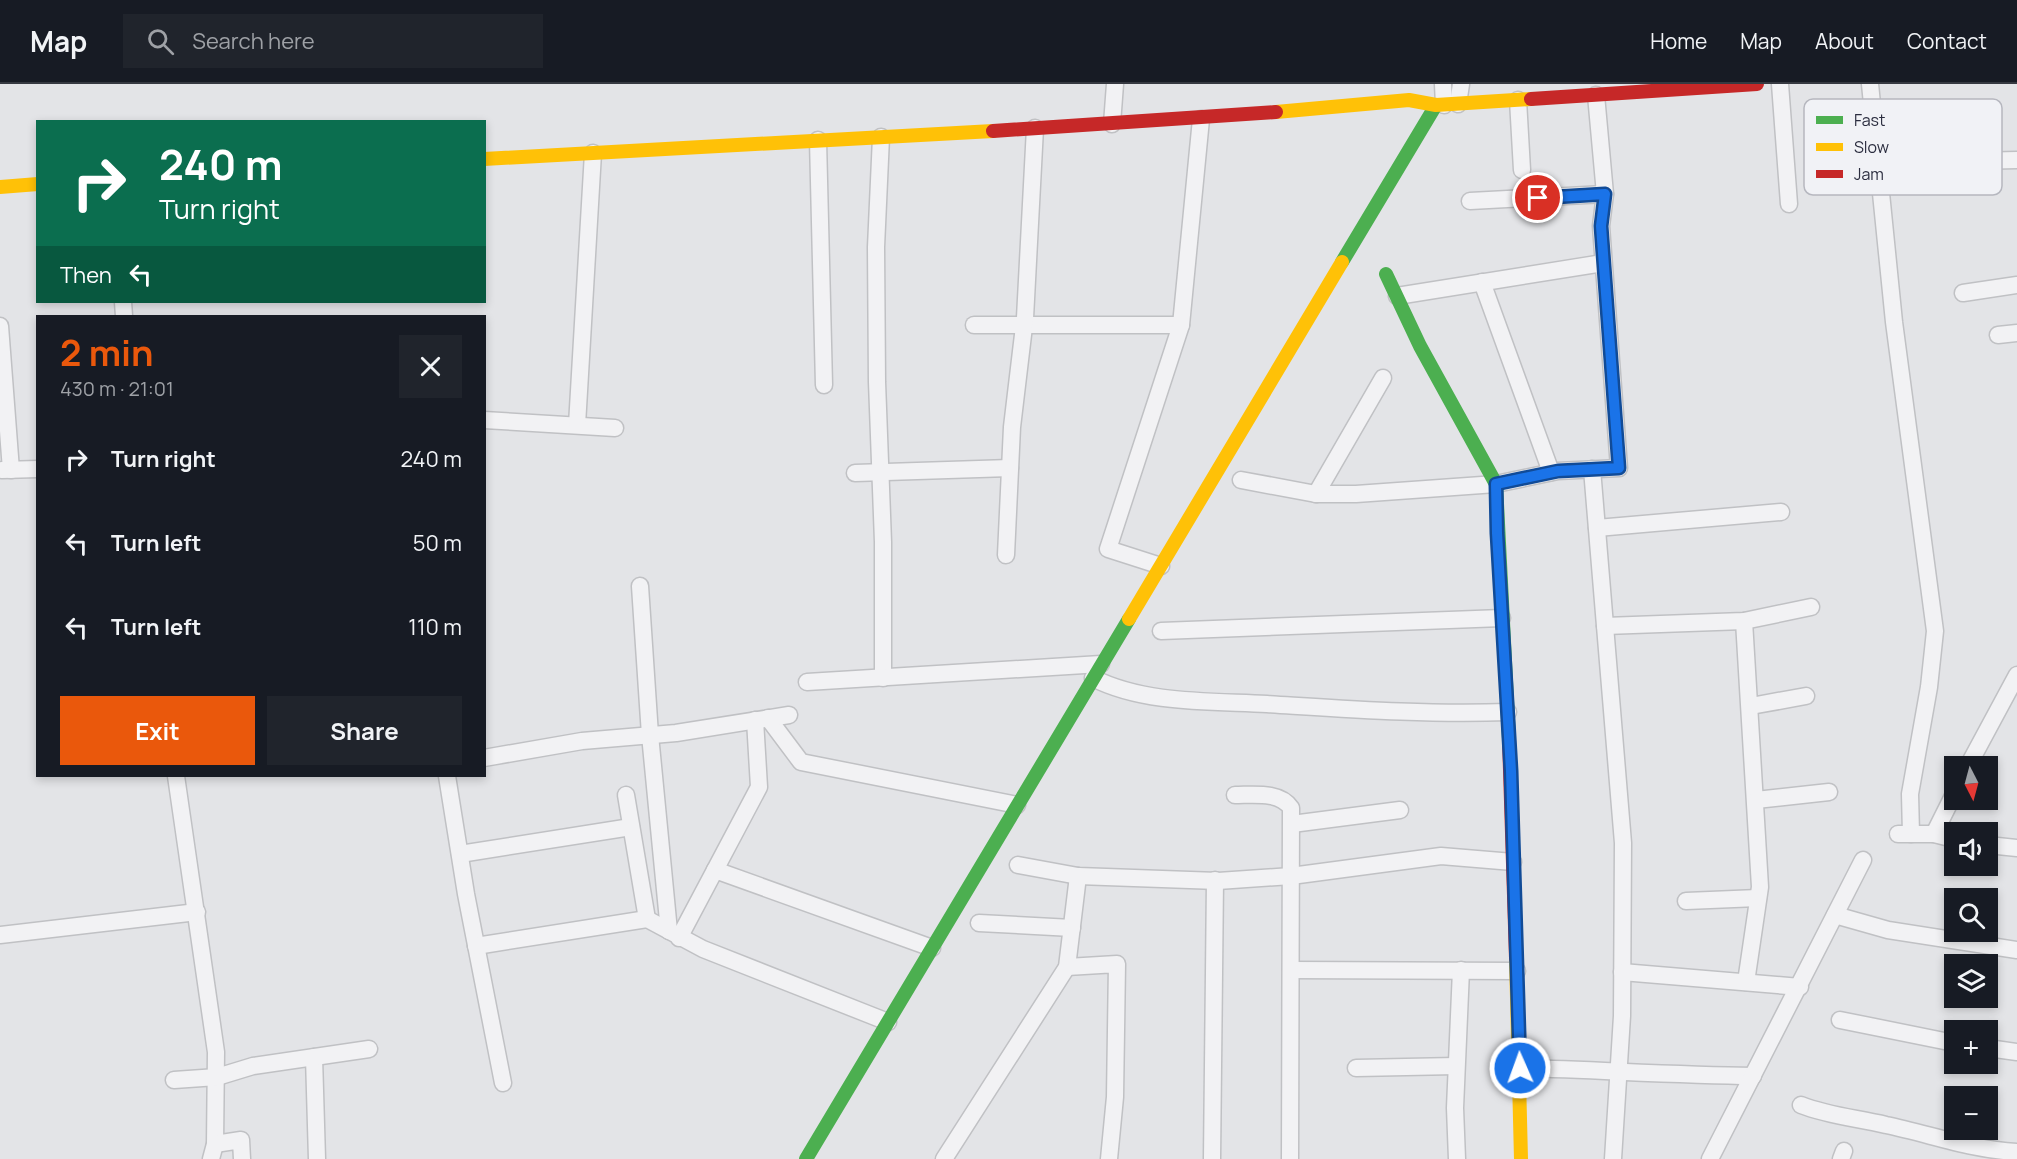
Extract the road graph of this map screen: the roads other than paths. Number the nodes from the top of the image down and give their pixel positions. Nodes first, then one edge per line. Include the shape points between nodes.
1 (1115, 84) edge
2 (1409, 84) edge
3 (1443, 84) edge
4 (1461, 84) edge
5 (1757, 84) edge
6 (1780, 84) edge
7 (1870, 84) edge
8 (1596, 95) junction
9 (1871, 99) edge
10 (1409, 100) junction
11 (1518, 100) junction
12 (1446, 105) junction
13 (1201, 119) junction
14 (1112, 124) junction
15 (1035, 128) junction
16 (881, 137) junction
17 (818, 140) junction
18 (593, 153) junction
19 (486, 159) edge
20 (1522, 170) dead end
21 (36, 184) edge
22 (0, 186) edge
23 (1605, 194) junction
24 (1881, 195) edge
25 (1470, 201) dead end
26 (1789, 204) dead end
27 (1603, 263) junction
28 (1386, 274) dead end
29 (1482, 282) junction
30 (2017, 285) edge
31 (1963, 293) dead end
32 (1397, 296) junction
33 (974, 325) dead end
34 (1024, 325) junction
35 (1181, 325) junction
36 (0, 326) edge
37 (2017, 333) edge
38 (1998, 335) dead end
39 (1383, 378) dead end
40 (824, 385) dead end
41 (486, 420) edge
42 (577, 425) junction
43 (615, 428) dead end
44 (1010, 468) junction
45 (36, 469) edge
46 (1592, 469) junction
47 (6, 470) edge
48 (881, 471) junction
49 (1551, 472) junction
50 (855, 473) dead end
51 (1241, 480) dead end
52 (1496, 484) junction
53 (1316, 494) junction
54 (1781, 512) dead end
55 (1597, 528) junction
56 (1006, 555) dead end
57 (1161, 566) junction
58 (640, 586) dead end
59 (1811, 607) dead end
60 (1502, 618) junction
61 (1744, 621) junction
62 (1605, 626) junction
63 (1161, 631) dead end
64 (1097, 671) junction
65 (2017, 675) edge
66 (883, 678) junction
67 (807, 682) dead end
68 (2013, 693) edge
69 (1806, 696) dead end
70 (1751, 706) junction
71 (1508, 712) junction
72 (789, 715) dead end
73 (761, 719) junction
74 (650, 735) junction
75 (1974, 756) edge
76 (486, 758) edge
77 (176, 777) edge
78 (447, 777) edge
79 (1829, 792) dead end
80 (626, 795) dead end
81 (1235, 795) dead end
82 (1756, 800) junction
83 (1017, 805) junction
84 (1400, 810) dead end
85 (1946, 810) edge
86 (1292, 824) junction
87 (631, 827) junction
88 (1934, 834) junction
89 (1944, 836) edge
90 (1998, 846) edge
91 (2017, 848) edge
92 (460, 854) junction
93 (1863, 860) dead end
94 (1513, 862) junction
95 (1018, 865) dead end
96 (715, 870) junction
97 (1078, 876) junction
98 (1291, 876) junction
99 (1215, 880) junction
100 (1758, 897) junction
101 (1686, 901) dead end
102 (197, 912) junction
103 (1835, 915) junction
104 (647, 919) junction
105 (979, 923) dead end
106 (1072, 928) junction
107 (0, 935) edge
108 (674, 935) junction
109 (476, 946) junction
110 (932, 948) junction
111 (2017, 950) edge
112 (1067, 967) junction
113 (1291, 970) junction
114 (1461, 970) junction
115 (1517, 971) junction
116 (1622, 972) junction
117 (1746, 982) junction
118 (1800, 987) junction
119 (1840, 1020) dead end
120 (888, 1022) junction
121 (1944, 1041) edge
122 (369, 1049) dead end
123 (1998, 1049) edge
124 (2017, 1052) edge
125 (314, 1057) junction
126 (1456, 1066) junction
127 (1356, 1068) dead end
128 (1520, 1068) junction
129 (1618, 1071) junction
130 (1754, 1076) junction
131 (217, 1077) junction
132 (174, 1080) dead end
133 (503, 1083) dead end
134 (1801, 1106) dead end
135 (213, 1152) edge
136 (2017, 1152) edge
137 (242, 1159) edge
138 (317, 1159) edge
139 (806, 1159) edge
140 (944, 1159) edge
141 (1109, 1159) edge
142 (1212, 1159) edge
143 (1290, 1159) edge
144 (1457, 1159) edge
145 (1521, 1159) edge
146 (1613, 1159) edge
147 (1710, 1159) edge

1 - 14 street
2 - 10 street
3 - 12 street
4 - 12 street
5 - 8 street
6 - 26 street
7 - 9 street
8 - 11 street
8 - 23 street
10 - 12 street
10 - 13 street
11 - 12 street
11 - 20 street
12 - 57 street
13 - 14 street
13 - 35 street
14 - 15 street
15 - 16 street
15 - 34 street
16 - 17 street
16 - 48 street via 876,247
17 - 18 street
17 - 40 street
18 - 19 street
18 - 42 street
21 - 22 street
23 - 25 street
23 - 27 street via 1601,226
24 - 88 street via 1898,358 1935,631 1904,834
27 - 29 street
27 - 46 street via 1619,468
28 - 32 street
29 - 32 street
29 - 49 street
30 - 31 street
32 - 52 street
33 - 34 street
34 - 35 street
34 - 44 street
35 - 57 street via 1108,549
36 - 47 street
37 - 38 street
39 - 53 street
41 - 42 street
42 - 43 street
44 - 48 street
44 - 56 street
45 - 47 street
46 - 49 street
46 - 55 street
48 - 50 street
48 - 66 street
49 - 52 street
51 - 53 street
52 - 53 street
52 - 60 street
54 - 55 street
55 - 62 street
57 - 64 street
58 - 74 street
59 - 61 street
60 - 63 street
60 - 71 street
61 - 62 street
61 - 70 street
62 - 116 street via 1623,843
64 - 66 street
64 - 71 street via 1121,691 1206,700 1440,714
64 - 83 street
65 - 68 street
66 - 67 street
68 - 75 street
69 - 70 street
70 - 82 street
71 - 94 street
72 - 73 street
73 - 74 street
73 - 83 street via 801,762
73 - 96 street via 759,787
74 - 76 street via 582,741
74 - 108 street
77 - 102 street
78 - 92 street
79 - 82 street
80 - 87 street
81 - 86 street via 1271,795 1286,801 1291,808
82 - 100 street
83 - 110 street
84 - 86 street
85 - 88 street
86 - 98 street
87 - 92 street
87 - 104 street
88 - 89 street
90 - 91 street
92 - 109 street
93 - 103 street
94 - 98 street via 1441,856
94 - 115 street
95 - 97 street
96 - 108 street
96 - 110 street
97 - 99 street
97 - 106 street
98 - 99 street
98 - 113 street
99 - 142 street
100 - 101 street
100 - 117 street
102 - 107 street
102 - 131 street
103 - 111 street via 1888,930
103 - 118 street
104 - 108 street
104 - 109 street
105 - 106 street
106 - 112 street
108 - 120 street
109 - 133 street
110 - 120 street
112 - 140 street
112 - 141 street via 1117,964 1115,1097
113 - 114 street
113 - 143 street
114 - 115 street
114 - 126 street
115 - 128 street
116 - 117 street
116 - 129 street
117 - 118 street
118 - 130 street
119 - 121 street
120 - 139 street
122 - 125 street
123 - 124 street
125 - 131 street via 253,1066
125 - 138 street
126 - 127 street
126 - 144 street
128 - 129 street
128 - 145 street
129 - 130 street via 1642,1075
129 - 146 street
130 - 147 street
131 - 132 street
131 - 135 street
134 - 136 street via 1995,1151
135 - 137 street via 241,1140

